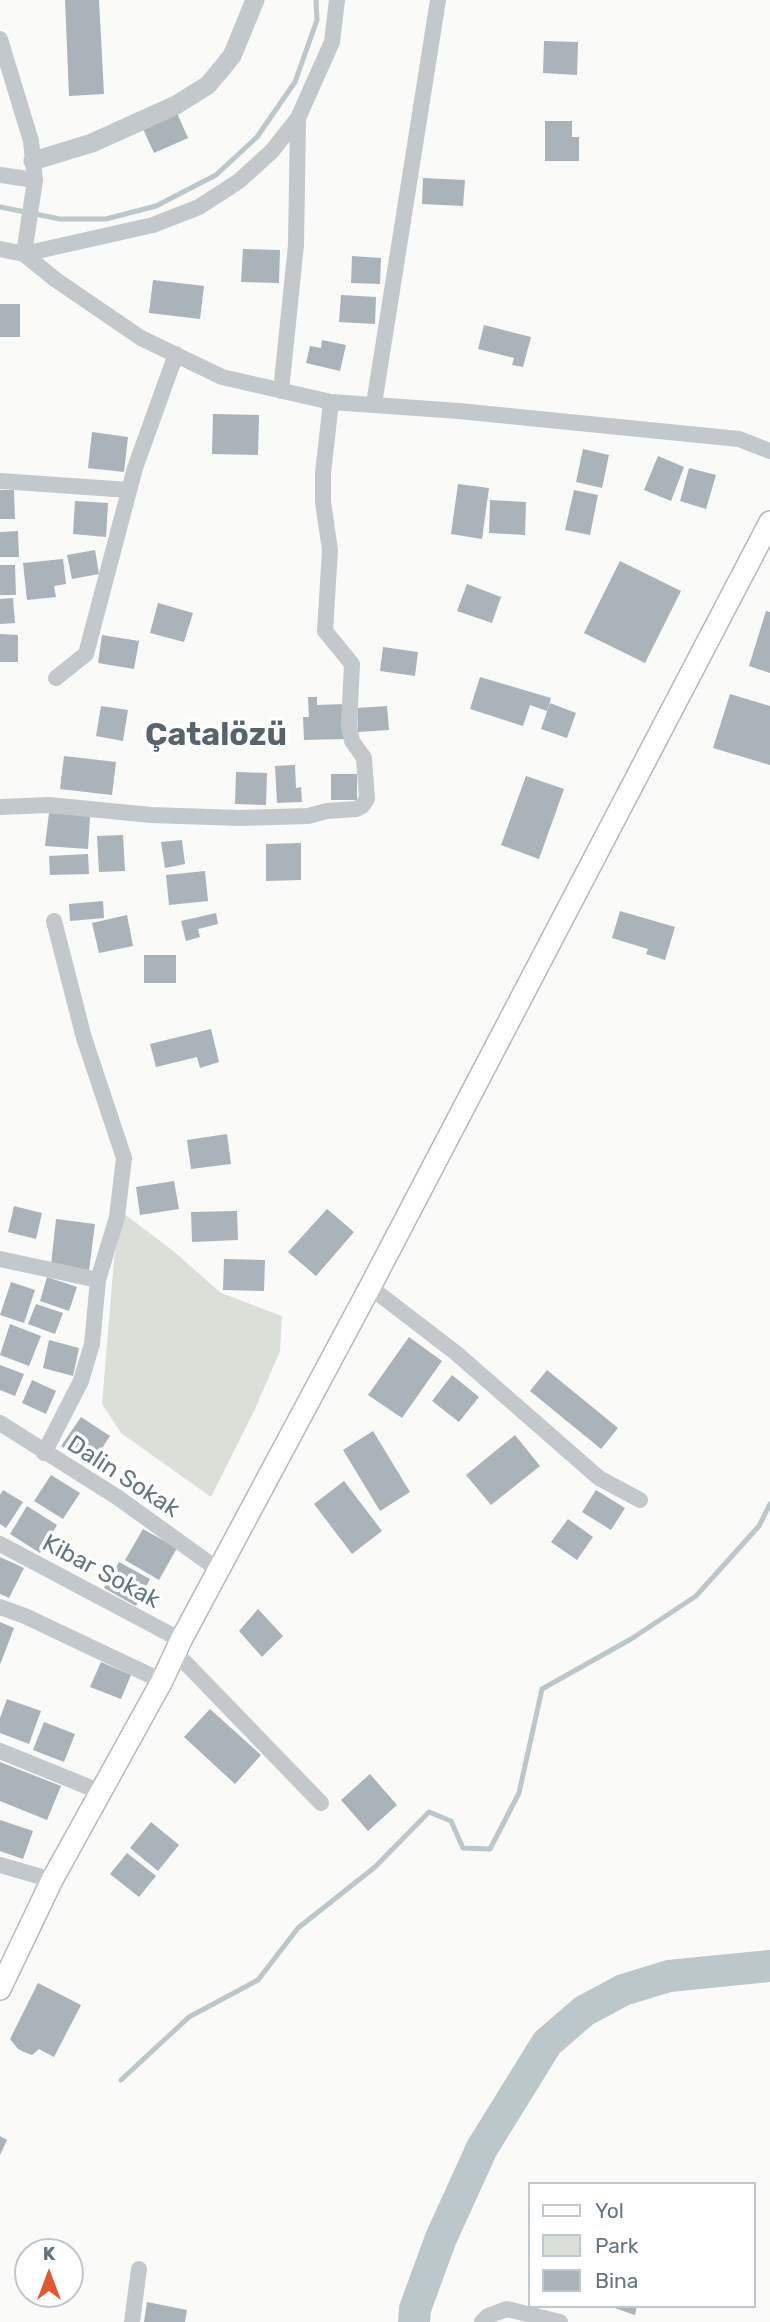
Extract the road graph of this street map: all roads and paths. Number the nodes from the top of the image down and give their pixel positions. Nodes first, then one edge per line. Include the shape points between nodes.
1 (255, 0) edge
2 (337, 0) edge
3 (438, 0) edge
4 (0, 39) edge
5 (298, 118) junction
6 (34, 170) junction
7 (0, 175) edge
8 (0, 249) edge
9 (24, 254) junction
10 (176, 354) junction
11 (281, 391) junction
12 (331, 402) junction
13 (374, 404) junction
14 (770, 451) edge
15 (0, 481) edge
16 (129, 490) junction
17 (770, 522) edge
18 (56, 677) dead end
19 (0, 807) edge
20 (54, 921) dead end
21 (0, 1259) edge
22 (98, 1280) junction
23 (370, 1287) junction
24 (0, 1423) edge
25 (44, 1453) junction
26 (640, 1500) dead end
27 (0, 1544) edge
28 (220, 1571) junction
29 (0, 1607) edge
30 (178, 1646) junction
31 (162, 1681) junction
32 (0, 1751) edge
33 (101, 1792) junction
34 (321, 1803) dead end
35 (0, 1865) edge
36 (52, 1881) junction
37 (0, 1989) edge
38 (139, 2269) dead end
39 (132, 2322) edge
40 (482, 2322) edge
41 (560, 2322) edge

1 - 6 street via 232,56 208,85 176,105
2 - 5 street via 332,41
3 - 13 street
4 - 6 street via 31,141
5 - 9 street via 272,151 239,181 199,206 153,225
5 - 11 street via 296,245
6 - 7 street
6 - 9 street
8 - 9 street
9 - 10 street via 141,338
10 - 11 street via 222,377
10 - 16 street
11 - 12 street
12 - 13 street
12 - 19 street via 323,472 330,550 325,631 352,664 349,726 352,741 364,758 367,799 362,806 308,817 240,818 48,805
13 - 14 street via 738,439
15 - 16 street
16 - 18 street via 86,654
17 - 23 main road
20 - 22 street via 84,1038 124,1158 117,1217
21 - 22 street
22 - 25 street via 92,1344 81,1381
23 - 26 street via 456,1353 599,1478
23 - 28 main road
24 - 25 street, Dalin Sokak
25 - 28 street, Dalin Sokak via 117,1497
27 - 30 street, Kibar Sokak
28 - 30 main road
29 - 31 street
30 - 31 main road
30 - 34 street, Kibar Sokak
31 - 33 main road
32 - 33 street
33 - 36 main road
35 - 36 street
36 - 37 main road
38 - 39 street
40 - 41 street via 507,2309

